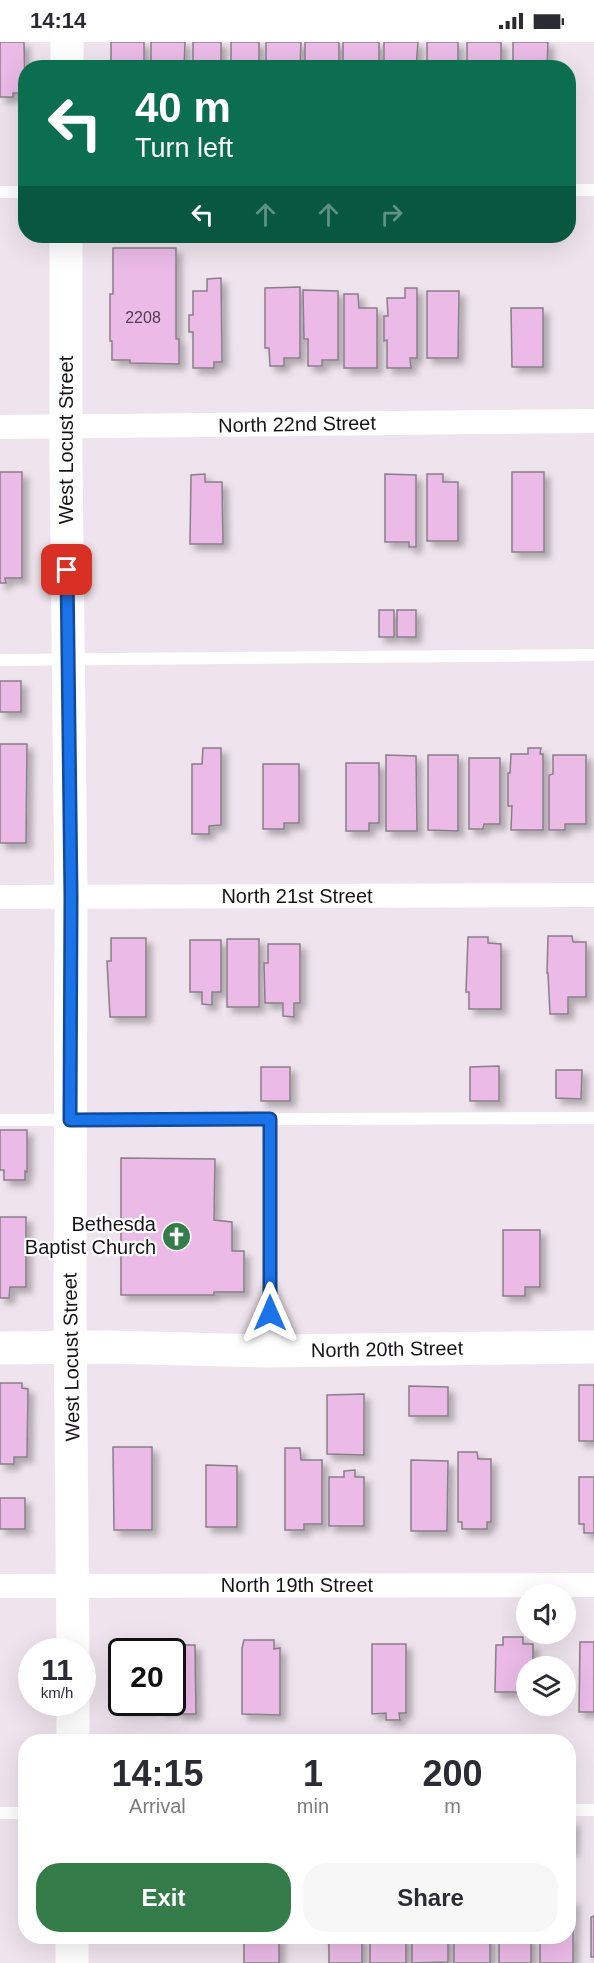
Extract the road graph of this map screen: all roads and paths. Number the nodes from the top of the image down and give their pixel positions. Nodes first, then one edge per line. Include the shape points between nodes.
1 (67, 42) edge
2 (67, 60) edge
3 (576, 190) edge
4 (594, 190) edge
5 (0, 192) edge
6 (18, 192) edge
7 (66, 243) edge
8 (594, 421) edge
9 (66, 426) junction
10 (0, 427) edge
11 (594, 655) edge
12 (68, 659) junction
13 (0, 660) edge
14 (594, 895) edge
15 (71, 896) junction
16 (0, 897) edge
17 (594, 1118) edge
18 (270, 1119) junction
19 (0, 1120) edge
20 (70, 1120) junction
21 (71, 1347) junction
22 (594, 1347) edge
23 (0, 1348) edge
24 (269, 1351) junction
25 (594, 1585) edge
26 (0, 1586) edge
27 (73, 1586) junction
28 (73, 1638) edge
29 (73, 1716) edge
30 (73, 1734) edge
31 (576, 1810) edge
32 (594, 1810) edge
33 (0, 1813) edge
34 (18, 1813) edge
35 (72, 1944) edge
36 (72, 1963) edge

1 - 2 street
3 - 4 lane
5 - 6 lane
7 - 9 street, West Locust Street
8 - 9 street, North 22nd Street
9 - 10 street, North 22nd Street
9 - 12 street, West Locust Street
11 - 12 lane
12 - 13 lane
12 - 15 street, West Locust Street
14 - 15 street, North 21st Street
15 - 16 street, North 21st Street
15 - 20 street, West Locust Street
17 - 18 lane
18 - 20 lane
18 - 24 lane
19 - 20 lane
20 - 21 street, West Locust Street
21 - 23 street, North 20th Street
21 - 24 street, North 20th Street
21 - 27 street, West Locust Street
22 - 24 street, North 20th Street
25 - 27 street, North 19th Street
26 - 27 street, North 19th Street
27 - 28 street, West Locust Street
29 - 30 street
31 - 32 lane
33 - 34 lane
35 - 36 street

